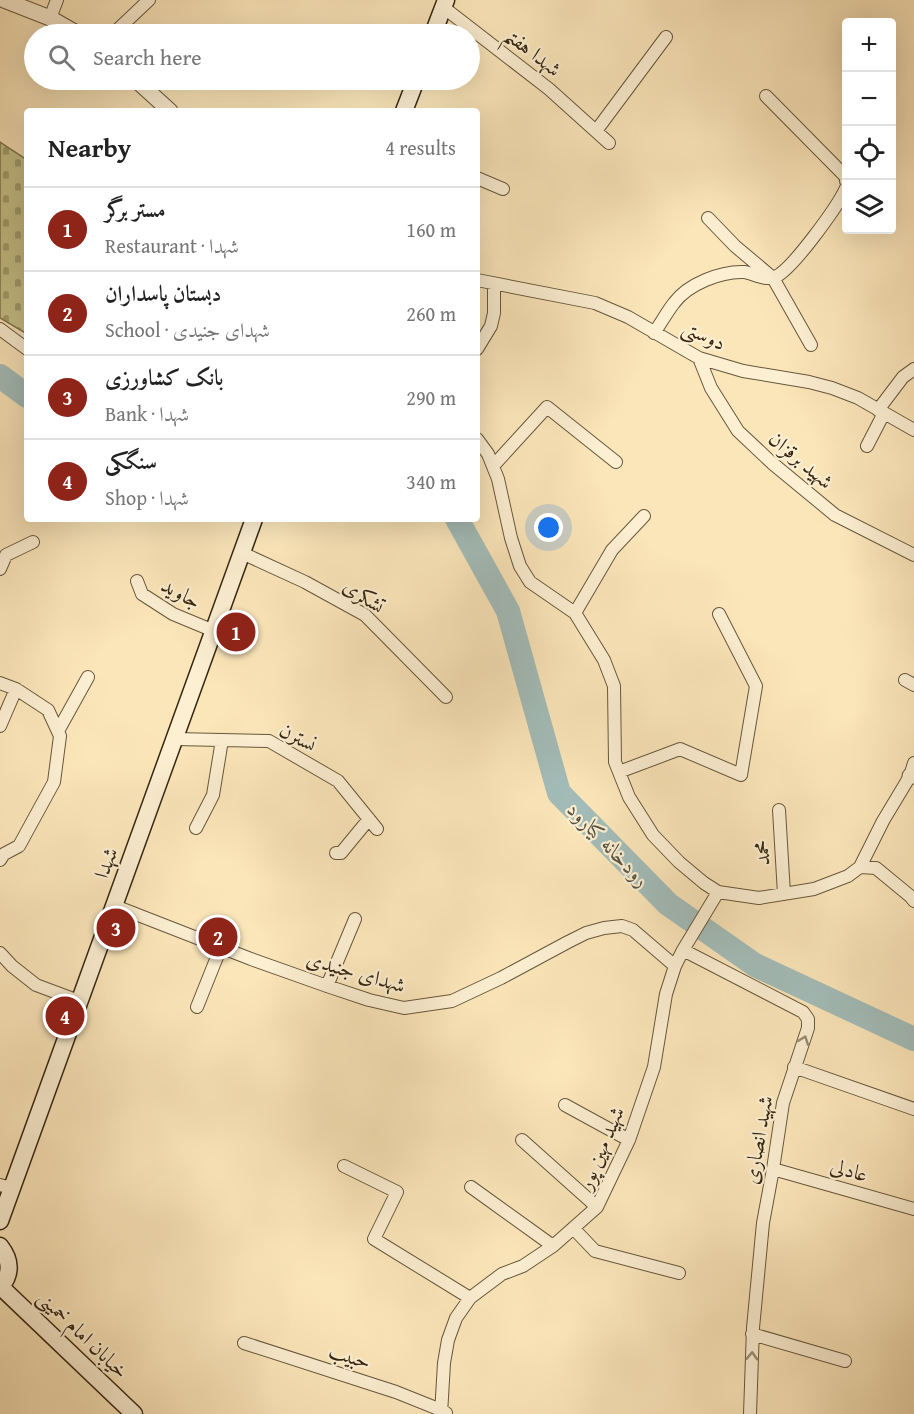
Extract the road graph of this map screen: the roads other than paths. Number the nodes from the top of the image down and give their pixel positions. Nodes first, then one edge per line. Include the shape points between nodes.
1 (4, 0) edge
2 (57, 0) edge
3 (149, 0) edge
4 (445, 4) edge
5 (50, 18) junction
6 (60, 24) edge
7 (124, 24) edge
8 (437, 24) edge
9 (469, 24) edge
10 (480, 33) edge
11 (666, 36) dead end
12 (147, 90) edge
13 (412, 90) edge
14 (766, 96) dead end
15 (167, 108) edge
16 (405, 108) edge
17 (596, 131) junction
18 (609, 143) dead end
19 (480, 179) edge
20 (846, 180) edge
21 (503, 189) dead end
22 (842, 194) edge
23 (708, 218) dead end
24 (773, 278) junction
25 (480, 281) edge
26 (495, 284) junction
27 (0, 329) edge
28 (654, 333) junction
29 (480, 344) edge
30 (811, 345) dead end
31 (24, 347) edge
32 (699, 358) junction
33 (914, 369) edge
34 (881, 412) junction
35 (914, 430) edge
36 (480, 444) edge
37 (867, 446) dead end
38 (616, 462) dead end
39 (494, 465) junction
40 (644, 516) dead end
41 (253, 522) edge
42 (33, 542) dead end
43 (242, 553) junction
44 (914, 555) edge
45 (0, 569) edge
46 (137, 581) dead end
47 (574, 613) junction
48 (719, 614) dead end
49 (214, 632) junction
50 (88, 677) dead end
51 (0, 683) edge
52 (16, 690) junction
53 (446, 697) dead end
54 (0, 726) edge
55 (58, 731) junction
56 (175, 740) junction
57 (222, 740) junction
58 (619, 772) junction
59 (913, 772) edge
60 (779, 810) dead end
61 (196, 828) dead end
62 (336, 853) dead end
63 (1, 855) edge
64 (860, 867) junction
65 (718, 891) junction
66 (784, 894) junction
67 (914, 901) edge
68 (115, 906) junction
69 (355, 919) dead end
70 (685, 945) junction
71 (221, 947) junction
72 (0, 953) edge
73 (675, 966) junction
74 (327, 986) junction
75 (79, 1001) junction
76 (196, 1007) dead end
77 (794, 1067) junction
78 (565, 1105) dead end
79 (914, 1109) edge
80 (522, 1140) dead end
81 (629, 1140) junction
82 (344, 1166) dead end
83 (773, 1169) junction
84 (6, 1187) edge
85 (471, 1187) dead end
86 (597, 1206) junction
87 (914, 1209) edge
88 (0, 1221) edge
89 (573, 1228) junction
90 (0, 1246) edge
91 (553, 1246) junction
92 (679, 1274) dead end
93 (1, 1287) edge
94 (470, 1298) junction
95 (752, 1334) junction
96 (244, 1343) dead end
97 (845, 1361) dead end
98 (443, 1413) edge
99 (134, 1414) edge
100 (750, 1414) edge

1 - 5 street
2 - 5 street
3 - 7 street
4 - 8 main road
4 - 9 street, شهدا هفتم
5 - 6 street
10 - 17 street, شهدا هفتم
11 - 17 street
12 - 15 street
13 - 16 main road
14 - 20 street
17 - 18 street, شهدا هفتم
19 - 21 street
22 - 24 street via 814,237 788,268
23 - 24 street
24 - 28 street via 744,272 720,274 691,287 675,301
24 - 30 street
25 - 26 street, دوستی
26 - 28 street, دوستی via 595,303
26 - 29 street via 491,326
27 - 31 street
28 - 32 street, دوستی
32 - 34 street, دوستی via 832,388
32 - 44 street, شهید برقزان via 711,388 738,431 771,463 836,515
33 - 34 street via 903,377
34 - 35 street, دوستی
34 - 37 street
36 - 39 street
38 - 39 street via 547,407
39 - 47 street via 520,566 530,582
40 - 47 street via 612,550
41 - 43 main road, شهدا
42 - 45 street via 6,555
43 - 49 main road, شهدا
43 - 53 street, تشکری via 365,615
46 - 49 street, جاوید via 142,594 173,614
47 - 58 street via 604,660 614,686 615,762
48 - 58 street via 756,686 741,776 680,749
49 - 56 main road, شهدا
50 - 55 street
51 - 52 street
52 - 54 street
52 - 55 street via 48,710
55 - 63 street via 54,782 19,846
56 - 57 street, نسترن
56 - 68 main road, شهدا
57 - 61 street via 213,795
57 - 62 street, نسترن via 269,741 338,782 373,824 341,853
58 - 65 street via 628,797 653,836 679,862
59 - 64 street
60 - 66 street, محمد
64 - 66 street via 814,889
64 - 67 street via 876,868
65 - 66 street via 759,898
65 - 70 street, شهید مهین پور
68 - 71 street, شهدای جنیدی
68 - 75 main road, شهدا
69 - 74 street
70 - 73 street, شهید مهین پور
77 -> 70 street, شهید انصاری via 808,1028 803,1012
71 - 74 street, شهدای جنیدی
71 - 76 street
72 - 75 street via 36,985
73 - 74 street, شهدای جنیدی via 633,930 622,926 586,933 452,1001 404,1008
73 - 81 street, شهید مهین پور via 666,994 654,1067
75 - 84 main road, شهدا
77 - 79 street
77 - 83 street, شهید انصاری via 783,1103
78 - 81 street
80 - 86 street
81 - 86 street, شهید مهین پور
82 - 94 street via 398,1192 374,1239
83 - 87 street, عادلی
83 - 95 street, شهید انصاری via 763,1223
84 - 88 main road, شهدا
85 - 91 street
86 - 89 street, شهید مهین پور
89 - 91 street, شهید مهین پور
89 - 92 street via 596,1251
90 - 93 main road via 9,1262 7,1279
91 - 94 street, شهید مهین پور via 523,1266 502,1274
93 - 99 main road, خیابان امام خمینی
94 - 98 street, شهید مهین پور via 456,1318 448,1340
95 - 97 street
100 -> 95 street, شهید انصاری
96 - 98 street, حبیب via 385,1388

